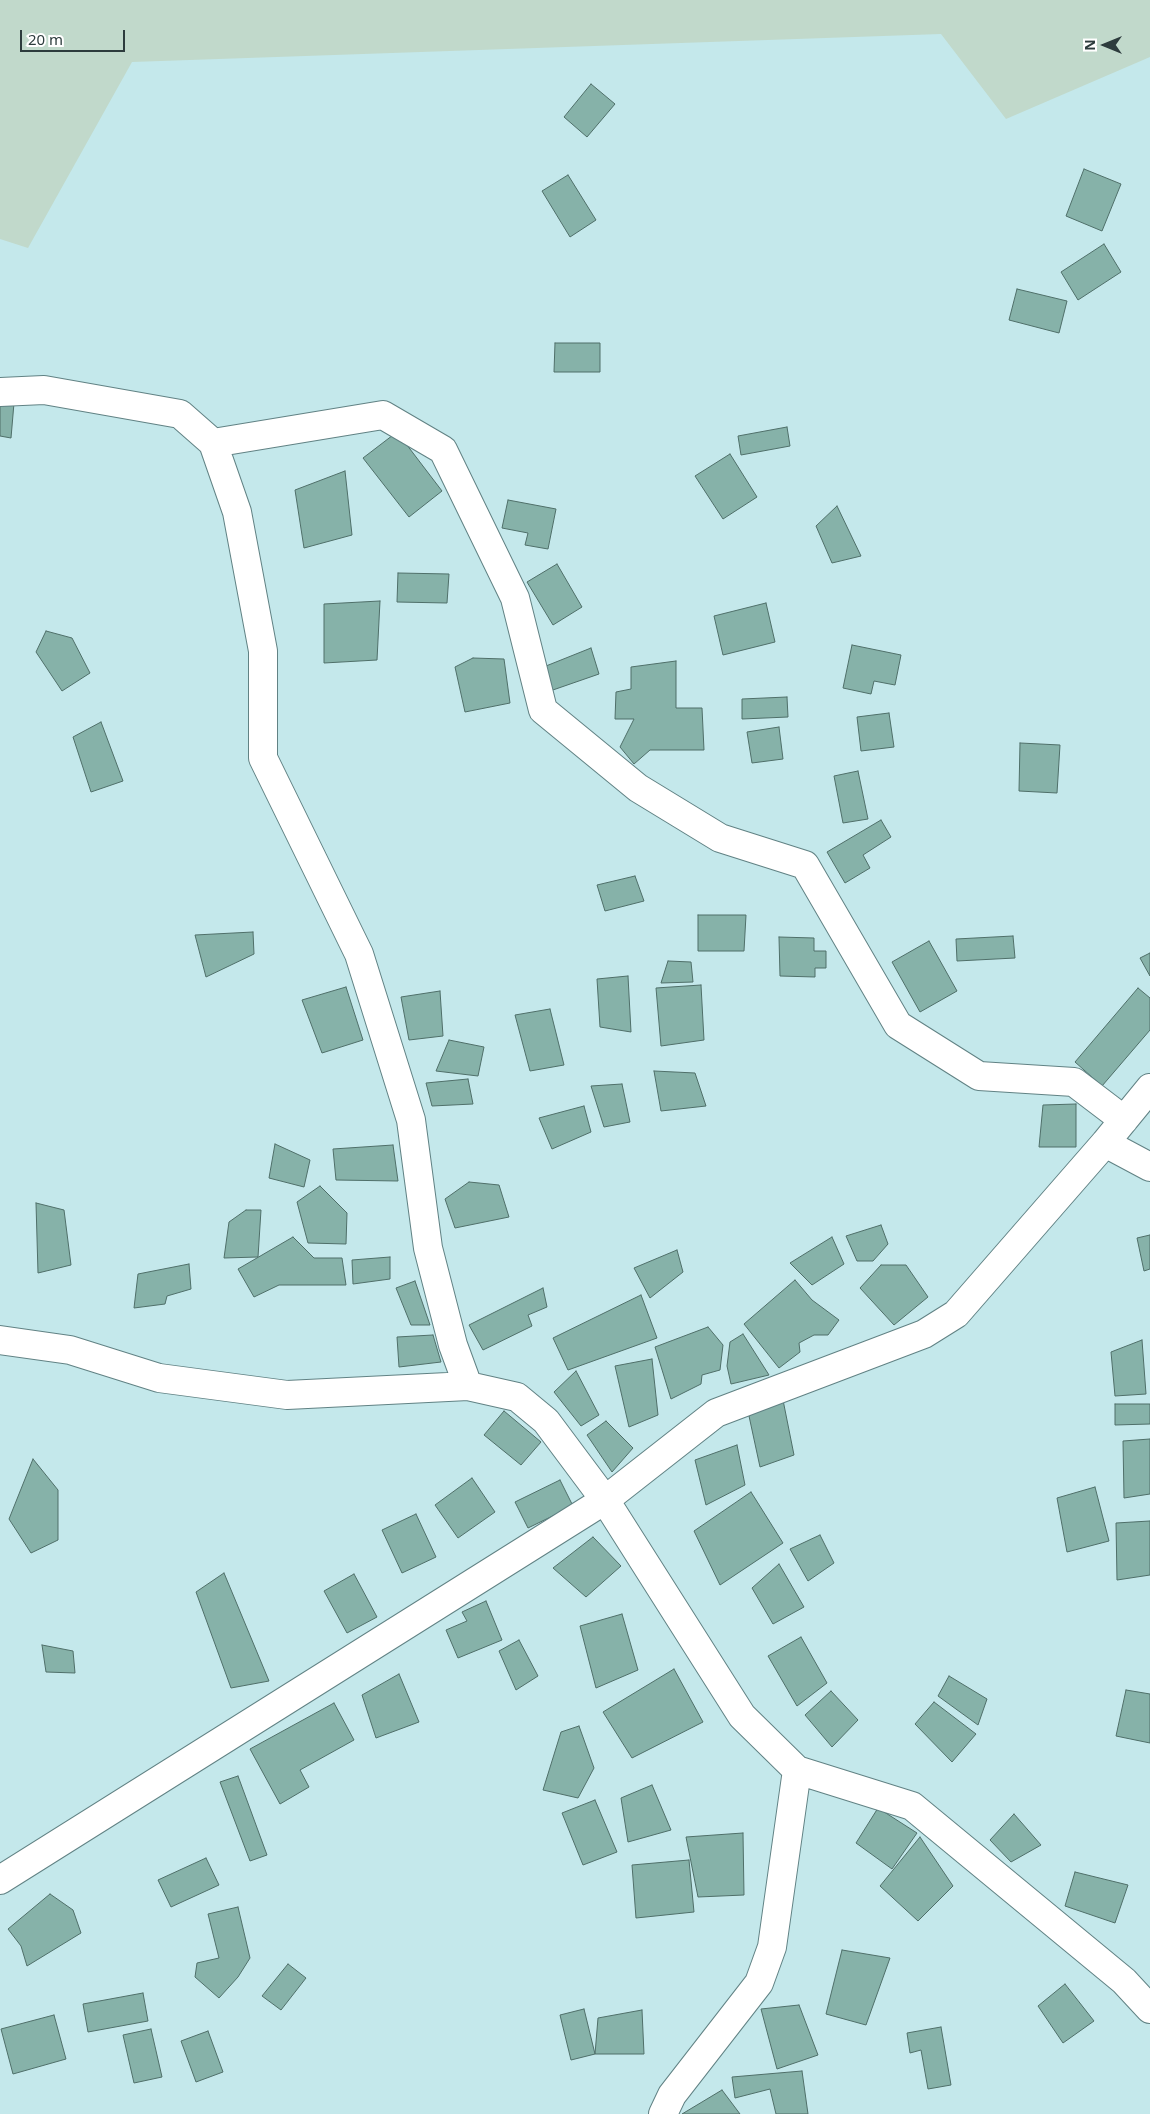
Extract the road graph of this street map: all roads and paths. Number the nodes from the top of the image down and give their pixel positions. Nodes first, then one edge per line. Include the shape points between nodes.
1 (0, 392) edge
2 (213, 443) junction
3 (1150, 1088) edge
4 (1124, 1120) junction
5 (1105, 1143) junction
6 (1150, 1167) edge
7 (0, 1340) edge
8 (468, 1386) junction
9 (605, 1500) junction
10 (797, 1770) junction
11 (0, 1880) edge
12 (1150, 2009) edge
13 (663, 2114) edge

1 - 2 street via 44,390 180,414
2 - 4 street via 383,416 443,450 514,598 543,710 638,788 720,838 805,865 898,1025 979,1076 1074,1082
2 - 8 street via 237,512 263,650 263,758 359,954 411,1120 428,1248 453,1345
3 - 4 street
4 - 5 street
5 - 6 street
5 - 9 street via 956,1314 924,1334 716,1413
7 - 8 street via 70,1350 159,1378 287,1395
8 - 9 street via 517,1397 546,1421
9 - 10 street via 742,1716
9 - 11 street
10 - 12 street via 912,1806 1124,1981
10 - 13 street via 772,1947 759,1983 672,2095

